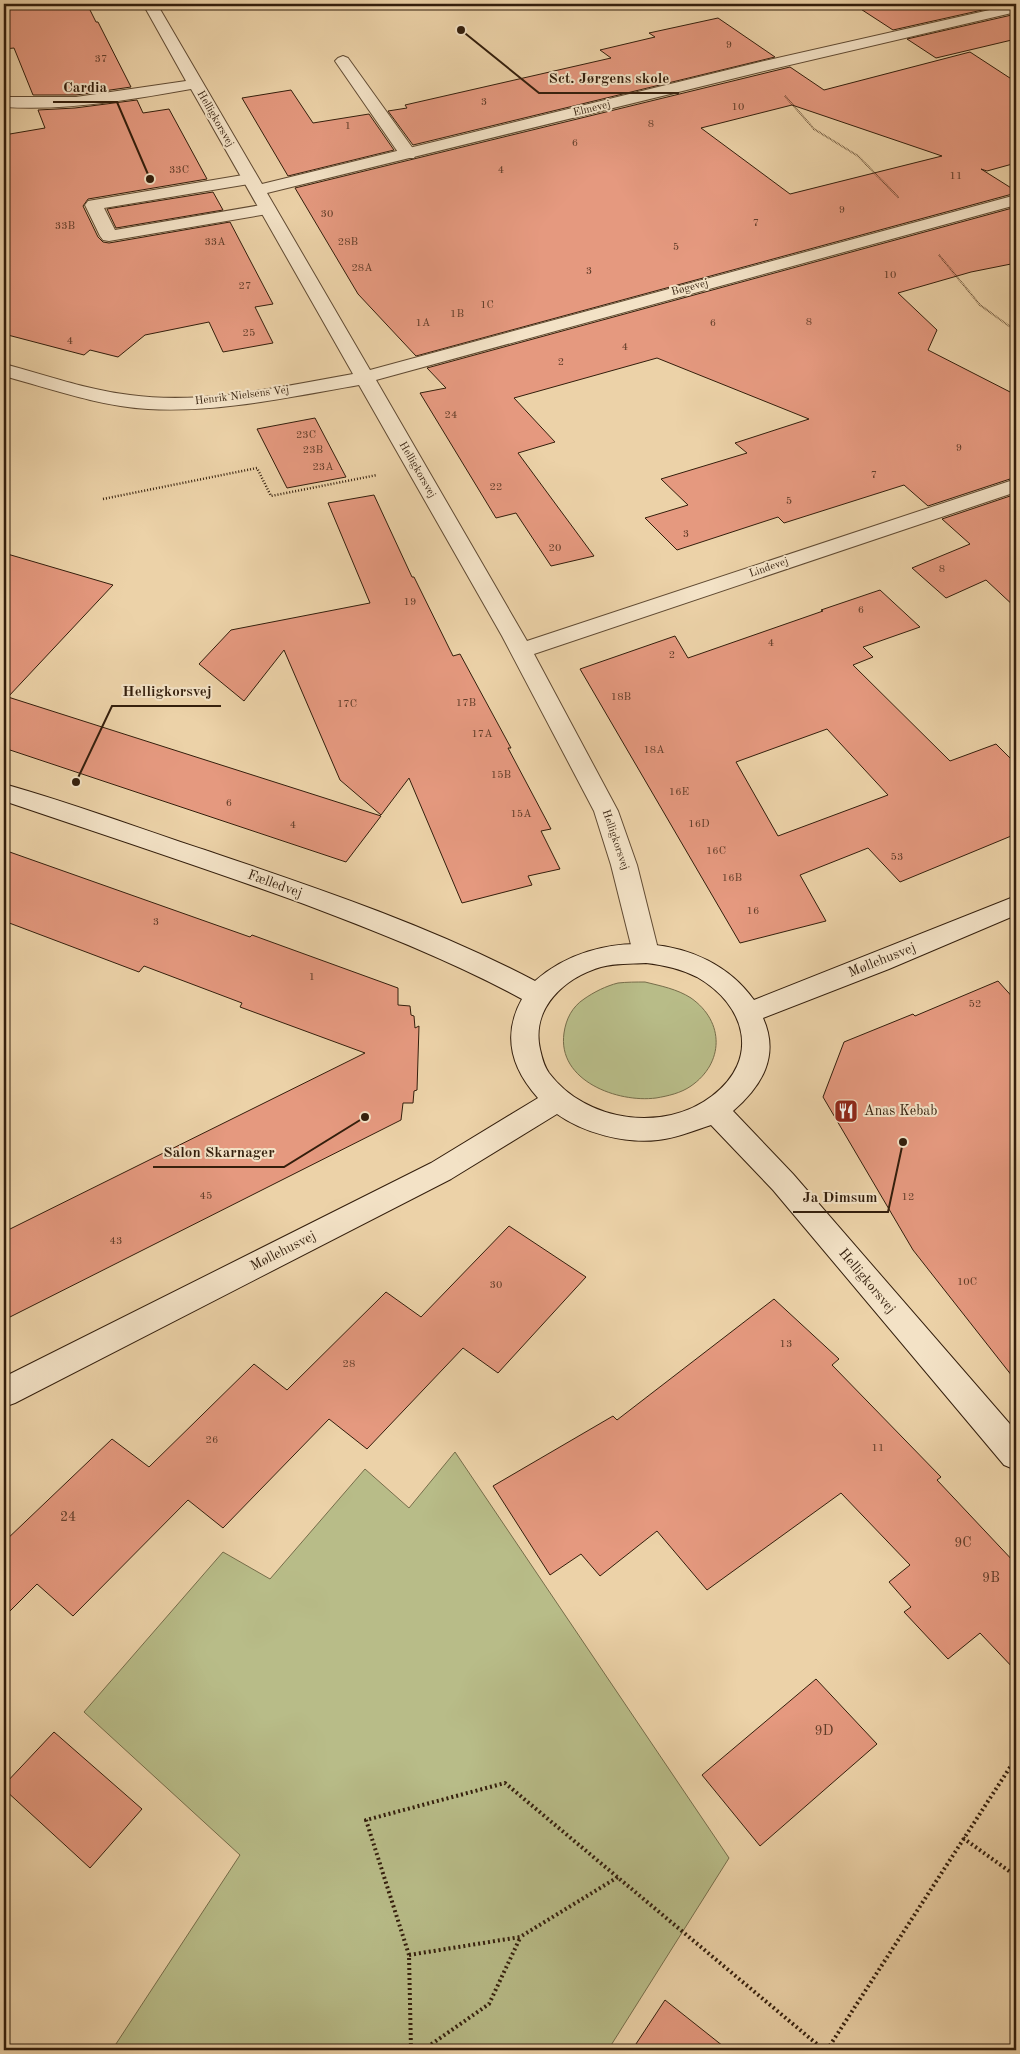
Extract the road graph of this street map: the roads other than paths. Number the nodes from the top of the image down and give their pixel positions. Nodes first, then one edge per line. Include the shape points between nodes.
1 (150, 4) edge
2 (1016, 8) edge
3 (343, 61) dead end
4 (195, 84) junction
5 (4, 102) edge
6 (408, 154) junction
7 (253, 185) junction
8 (1016, 200) edge
9 (267, 209) junction
10 (4, 370) edge
11 (363, 378) junction
12 (1016, 485) edge
13 (522, 651) junction
14 (4, 792) edge
15 (1016, 905) edge
16 (646, 953) junction
17 (538, 995) junction
18 (748, 1012) junction
19 (557, 1100) junction
20 (715, 1111) junction
21 (4, 1393) edge
22 (1016, 1455) edge

1 - 4 street, Helligkorsvej
2 - 6 street, Elmevej
3 - 6 street
4 - 5 street via 45,104
4 - 7 street, Helligkorsvej
6 - 7 street, Elmevej
7 - 9 street, Helligkorsvej
7 - 9 street, Elmevej via 94,205 109,236
8 - 11 street, Bøgevej
9 - 11 street, Helligkorsvej
10 - 11 street, Henrik Nielsens Vej via 97,395 147,402 200,403
11 - 13 street, Helligkorsvej
12 - 13 street, Lindevej
13 - 16 street, Helligkorsvej via 606,810 624,865
14 - 17 street, Fælledvej via 274,883 396,928 474,961
15 - 18 street, Møllehusvej via 880,962
16 - 17 street via 613,954 584,962 558,976
16 - 18 street via 688,962 708,972 738,997
17 - 19 street via 526,1021 525,1048 535,1076
18 - 20 street via 755,1030 753,1066 738,1090
19 - 20 street via 592,1120 635,1129 677,1126
19 - 21 street, Møllehusvej via 441,1171
20 - 22 street, Helligkorsvej via 783,1182

